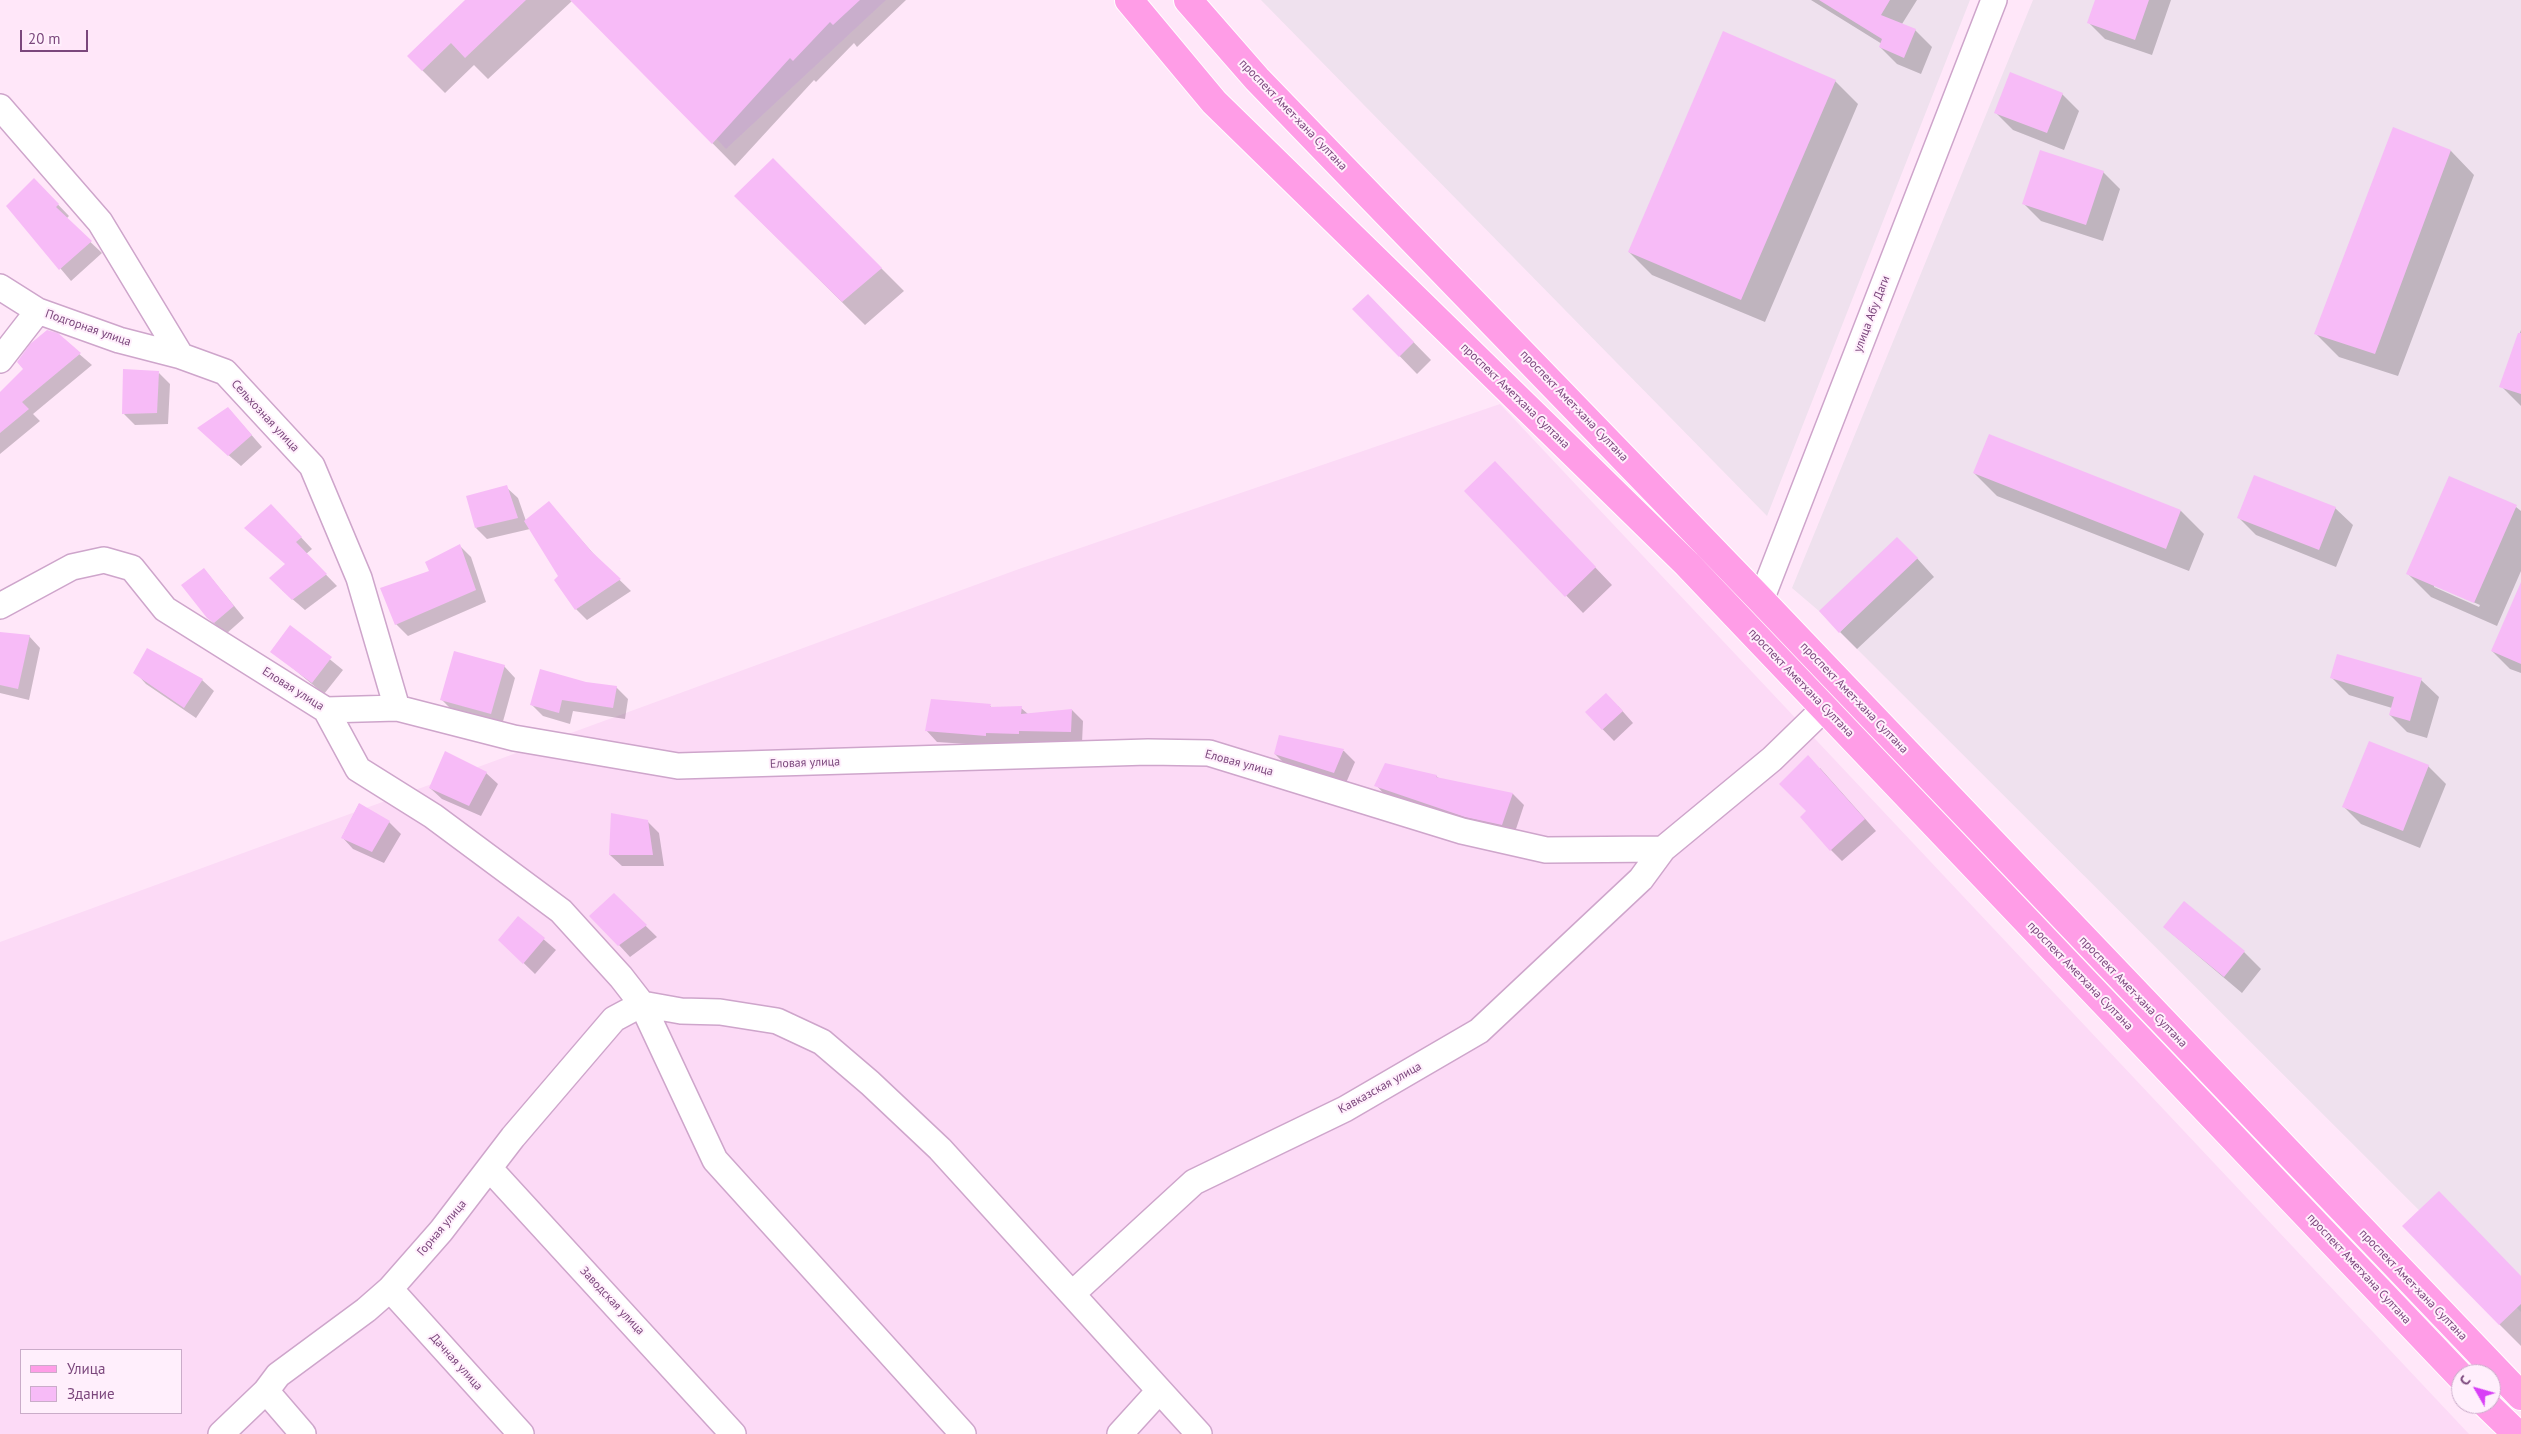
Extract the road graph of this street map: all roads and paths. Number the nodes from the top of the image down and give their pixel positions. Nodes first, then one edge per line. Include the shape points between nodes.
1 (1129, 0) edge
2 (1188, 0) edge
3 (1994, 0) edge
4 (0, 107) edge
5 (0, 288) edge
6 (38, 312) junction
7 (181, 356) junction
8 (0, 360) edge
9 (1761, 600) junction
10 (0, 606) edge
11 (1734, 614) junction
12 (1845, 689) junction
13 (397, 708) junction
14 (1825, 708) junction
15 (326, 710) junction
16 (1663, 849) junction
17 (642, 1004) junction
18 (490, 1169) junction
19 (390, 1289) junction
20 (1072, 1294) junction
21 (2451, 1366) edge
22 (266, 1391) junction
23 (1159, 1391) junction
24 (2521, 1396) edge
25 (2496, 1414) edge
26 (221, 1434) edge
27 (303, 1434) edge
28 (521, 1434) edge
29 (733, 1434) edge
30 (963, 1434) edge
31 (1120, 1434) edge
32 (1199, 1434) edge
33 (2517, 1434) edge

1 - 11 main road, проспект Аметхана Султана via 1214,102 1687,564
2 - 9 main road, проспект Амет-хана Султана via 1257,78
3 - 9 street, улица Абу Даги
4 - 7 street via 100,222
5 - 6 street, Подгорная улица
6 - 7 street, Подгорная улица via 119,340
6 - 8 street
7 - 13 street, Сельхозная улица via 225,372 312,466 359,578
9 - 11 street
9 - 12 main road, проспект Амет-хана Султана
10 - 15 street, Еловая улица via 72,567 104,560 114,562 132,568 165,609
11 - 14 main road, проспект Аметхана Султана
12 - 14 street, Кавказская улица
12 - 24 main road, проспект Амет-хана Султана
13 - 15 street, Еловая улица
13 - 16 street, Еловая улица via 514,738 678,766 1209,753 1462,831 1546,850
14 - 16 street, Кавказская улица via 1772,759
14 - 21 main road, проспект Аметхана Султана
15 - 17 street via 358,769 433,816 561,911
16 - 20 street, Кавказская улица via 1641,879 1479,1032 1344,1109 1194,1182
17 - 18 street, Горная улица via 614,1019 513,1137
17 - 20 street via 777,1021 822,1042 940,1149
17 - 30 street via 715,1160
18 - 19 street, Горная улица
18 - 29 street, Заводская улица
19 - 22 street, Горная улица via 278,1375
19 - 28 street, Дачная улица
20 - 23 street
22 - 26 street, Горная улица
22 - 27 street
23 - 31 street
23 - 32 street
25 - 33 main road

